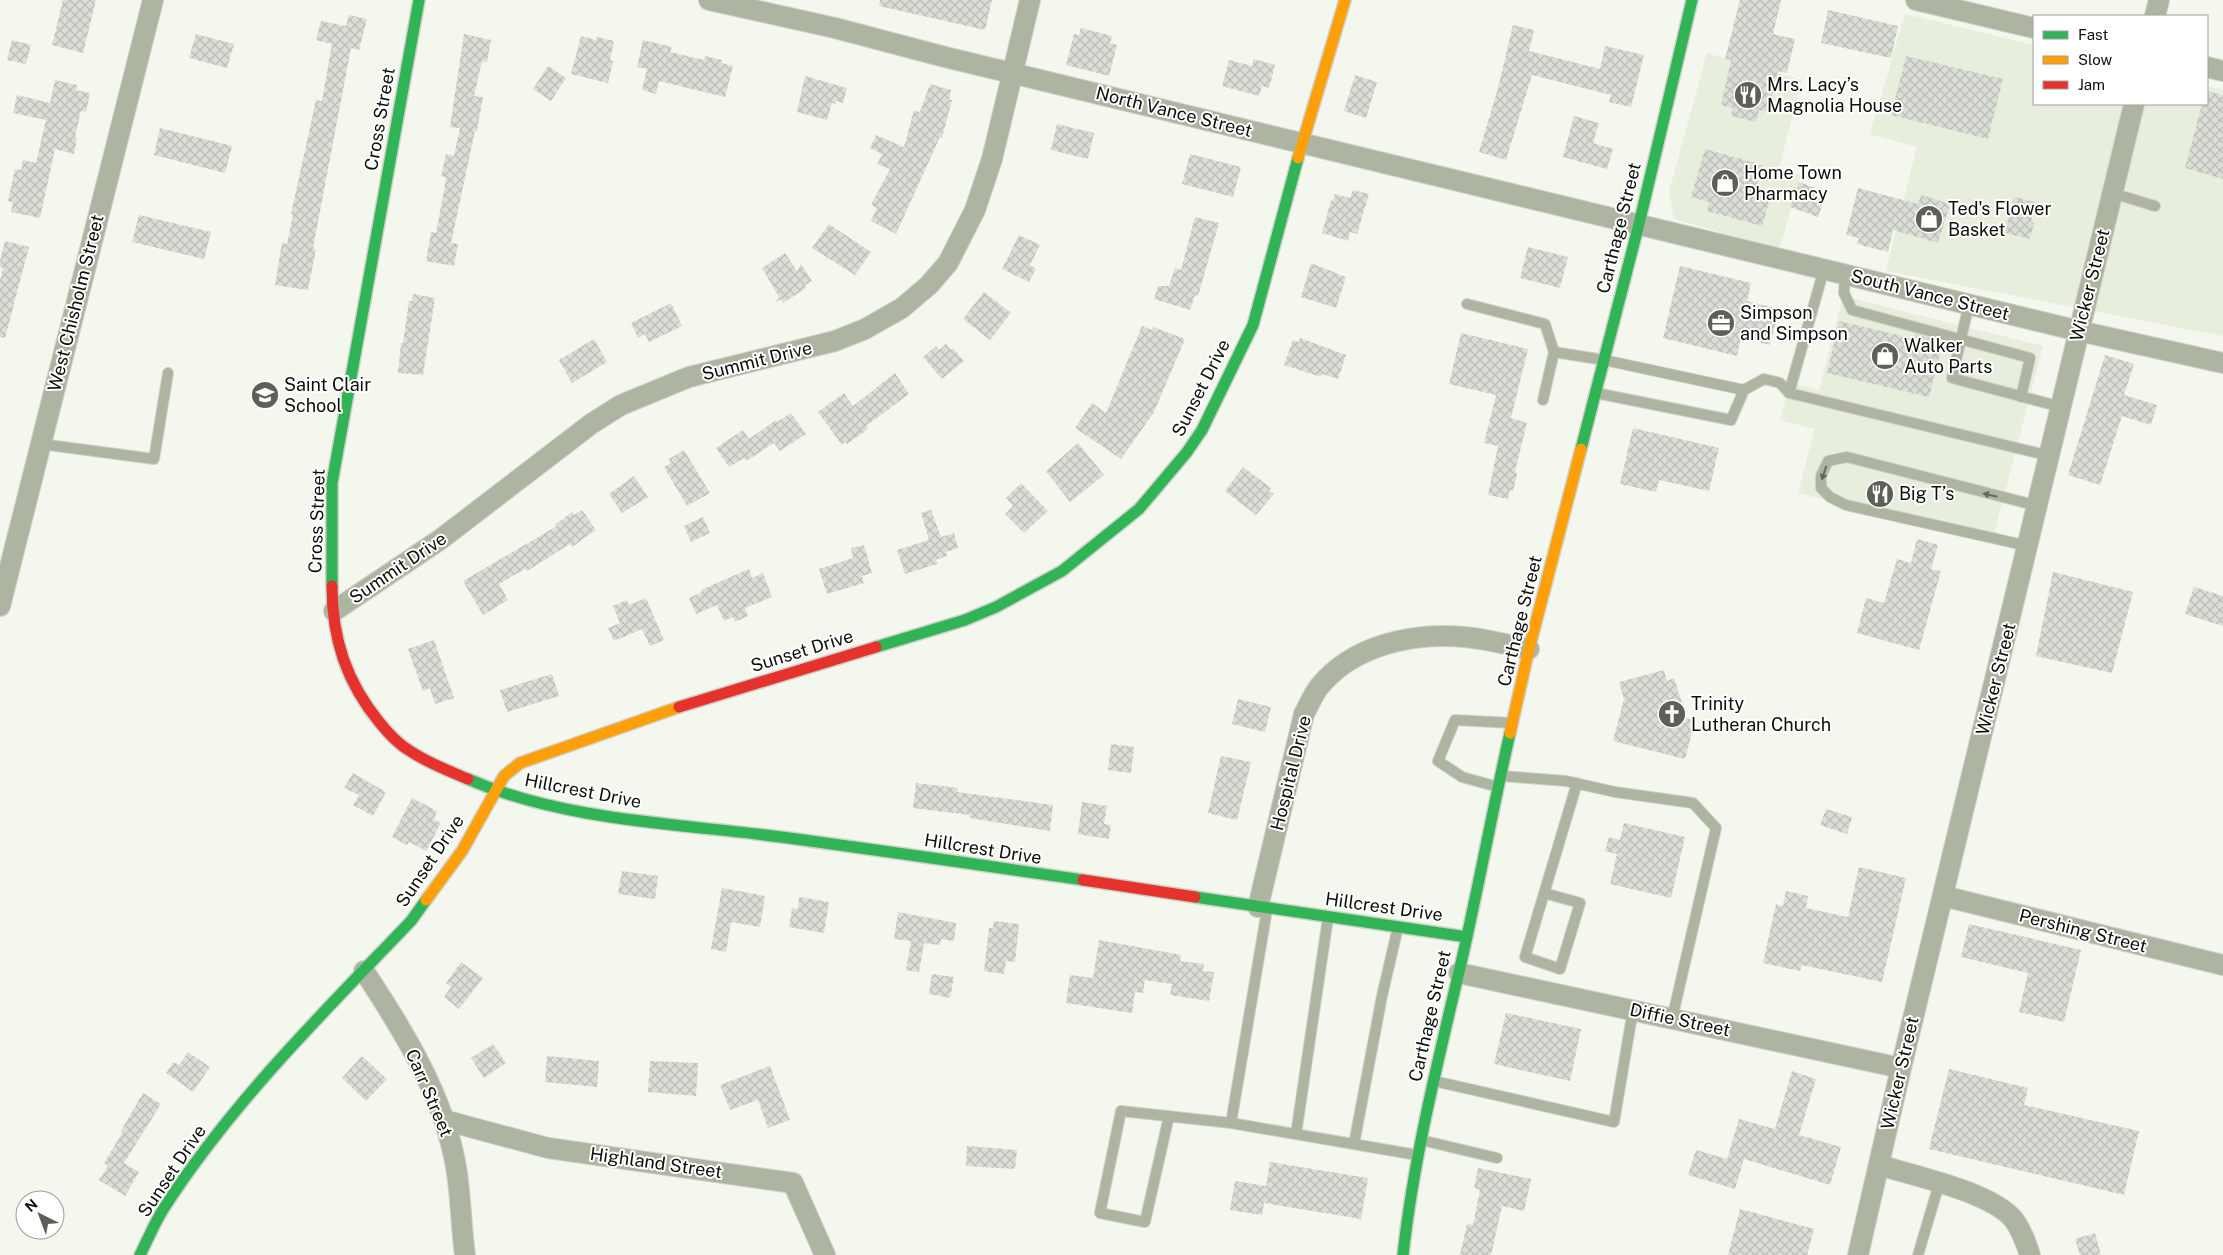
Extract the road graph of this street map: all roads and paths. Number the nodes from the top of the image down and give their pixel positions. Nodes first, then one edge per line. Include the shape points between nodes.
1 (153, 0) edge
2 (419, 0) edge
3 (710, 0) edge
4 (1030, 0) edge
5 (1345, 0) edge
6 (1692, 0) edge
7 (1916, 0) edge
8 (2158, 0) edge
9 (2155, 15) edge
10 (2033, 28) edge
11 (2208, 67) edge
12 (2223, 71) edge
13 (1013, 73) junction
14 (2134, 105) edge
15 (1302, 143) junction
16 (2112, 194) junction
17 (2155, 206) dead end
18 (1638, 224) junction
19 (1824, 269) junction
20 (1845, 274) junction
21 (1467, 304) dead end
22 (1969, 304) junction
23 (2079, 331) junction
24 (1961, 338) junction
25 (1554, 352) junction
26 (1604, 360) junction
27 (2223, 363) edge
28 (168, 373) dead end
29 (1744, 390) junction
30 (1595, 393) junction
31 (1789, 393) junction
32 (2021, 397) junction
33 (1543, 400) dead end
34 (2061, 408) junction
35 (41, 444) junction
36 (2050, 456) junction
37 (2038, 506) junction
38 (2028, 546) junction
39 (0, 606) edge
40 (334, 610) junction
41 (1529, 649) junction
42 (1513, 723) junction
43 (1500, 782) junction
44 (1577, 784) junction
45 (495, 791) junction
46 (1544, 893) junction
47 (1943, 896) junction
48 (1263, 908) junction
49 (1328, 917) junction
50 (1398, 927) junction
51 (1467, 937) junction
52 (2223, 965) edge
53 (364, 971) junction
54 (1459, 973) junction
55 (1633, 1010) junction
56 (1672, 1019) junction
57 (1901, 1068) junction
58 (1433, 1081) junction
59 (1169, 1116) junction
60 (444, 1120) junction
61 (1231, 1123) junction
62 (1296, 1134) junction
63 (1420, 1140) junction
64 (1354, 1144) junction
65 (1418, 1155) junction
66 (1497, 1158) dead end
67 (1879, 1165) junction
68 (1939, 1184) junction
69 (140, 1255) edge
70 (465, 1255) edge
71 (825, 1255) edge
72 (1403, 1255) edge
73 (1858, 1255) edge
74 (1918, 1255) edge
75 (2030, 1255) edge

1 - 35 street, West Chisholm Street
2 - 40 street, Cross Street via 332,482
3 - 13 street, North Vance Street
4 - 13 street, Summit Drive
5 - 15 street, Sunset Drive
6 - 18 street, Carthage Street
7 - 10 street
8 - 9 street
11 - 12 street
13 - 15 street, North Vance Street
13 - 40 street, Summit Drive via 992,159 975,210 948,263 902,308 835,341 689,377 621,405 590,424 441,539
14 - 16 street, Wicker Street
15 - 18 street, North Vance Street
15 - 45 street, Sunset Drive via 1253,325 1202,430 1139,510 1100,542 1046,580 965,620 678,706 527,760 504,776
16 - 17 lane
16 - 23 street, Wicker Street
18 - 19 street, South Vance Street
18 - 26 street, Carthage Street
19 - 20 street, South Vance Street
19 - 31 lane
20 - 22 street, South Vance Street
20 - 24 lane via 1844,293 1852,310
21 - 25 lane via 1544,324
22 - 23 street, South Vance Street
22 - 24 lane
23 - 27 street, South Vance Street
23 - 34 street, Wicker Street
24 - 32 lane via 2030,358
24 - 32 lane via 1952,378
25 - 26 lane
25 - 33 lane
26 - 29 lane
26 - 30 street, Carthage Street
28 - 35 lane via 154,459
29 - 30 lane via 1730,420
29 - 31 lane via 1764,379 1780,383
30 - 41 street, Carthage Street
31 - 36 lane
32 - 34 lane
34 - 36 street, Wicker Street
35 - 39 street, West Chisholm Street
36 - 37 street, Wicker Street
37 - 38 street, Wicker Street
37 -> 38 lane via 1847,457 1828,461 1821,476 1821,488 1830,498 1846,505
38 - 47 street, Wicker Street
40 - 45 street, Cross Street via 346,670 364,704 380,724 409,751
41 - 42 street, Carthage Street
41 - 48 street, Hospital Drive via 1465,637 1410,638 1358,654 1330,675 1318,688 1304,714
42 - 43 street, Carthage Street
42 - 43 lane via 1455,720 1438,761 1462,777
43 - 44 lane
43 - 51 street, Carthage Street
44 - 46 lane
44 - 56 lane via 1693,803 1716,828
45 - 48 street, Hillcrest Drive via 592,814 852,846
45 - 53 street, Sunset Drive via 462,851 411,921
46 - 46 lane via 1525,957 1560,969 1580,903
47 - 52 street, Pershing Street
47 - 57 street, Wicker Street
48 - 49 street, Hillcrest Drive
48 - 61 lane
49 - 50 street, Hillcrest Drive
49 - 62 lane
50 - 51 street, Hillcrest Drive
50 - 64 lane
51 - 54 street, Carthage Street
53 - 60 street, Carr Street via 397,1020
53 - 69 street, Sunset Drive via 279,1058 210,1143 163,1209
54 - 55 street, Diffie Street
54 - 58 street, Carthage Street
55 - 56 street, Diffie Street
55 - 58 lane via 1614,1122
56 - 57 street, Diffie Street
57 - 67 street, Wicker Street
58 - 63 street, Carthage Street
59 - 59 lane via 1121,1111 1100,1213 1146,1222
59 - 61 lane
60 - 70 street, Carr Street via 456,1166
60 - 71 street, Highland Street via 548,1148 794,1183
61 - 62 lane
62 - 64 lane
63 - 65 street, Carthage Street
63 - 66 lane
64 - 65 lane
65 - 72 street, Carthage Street
67 - 68 street
67 - 73 street, Wicker Street
68 - 74 lane
68 - 75 street via 1997,1205 2013,1219

